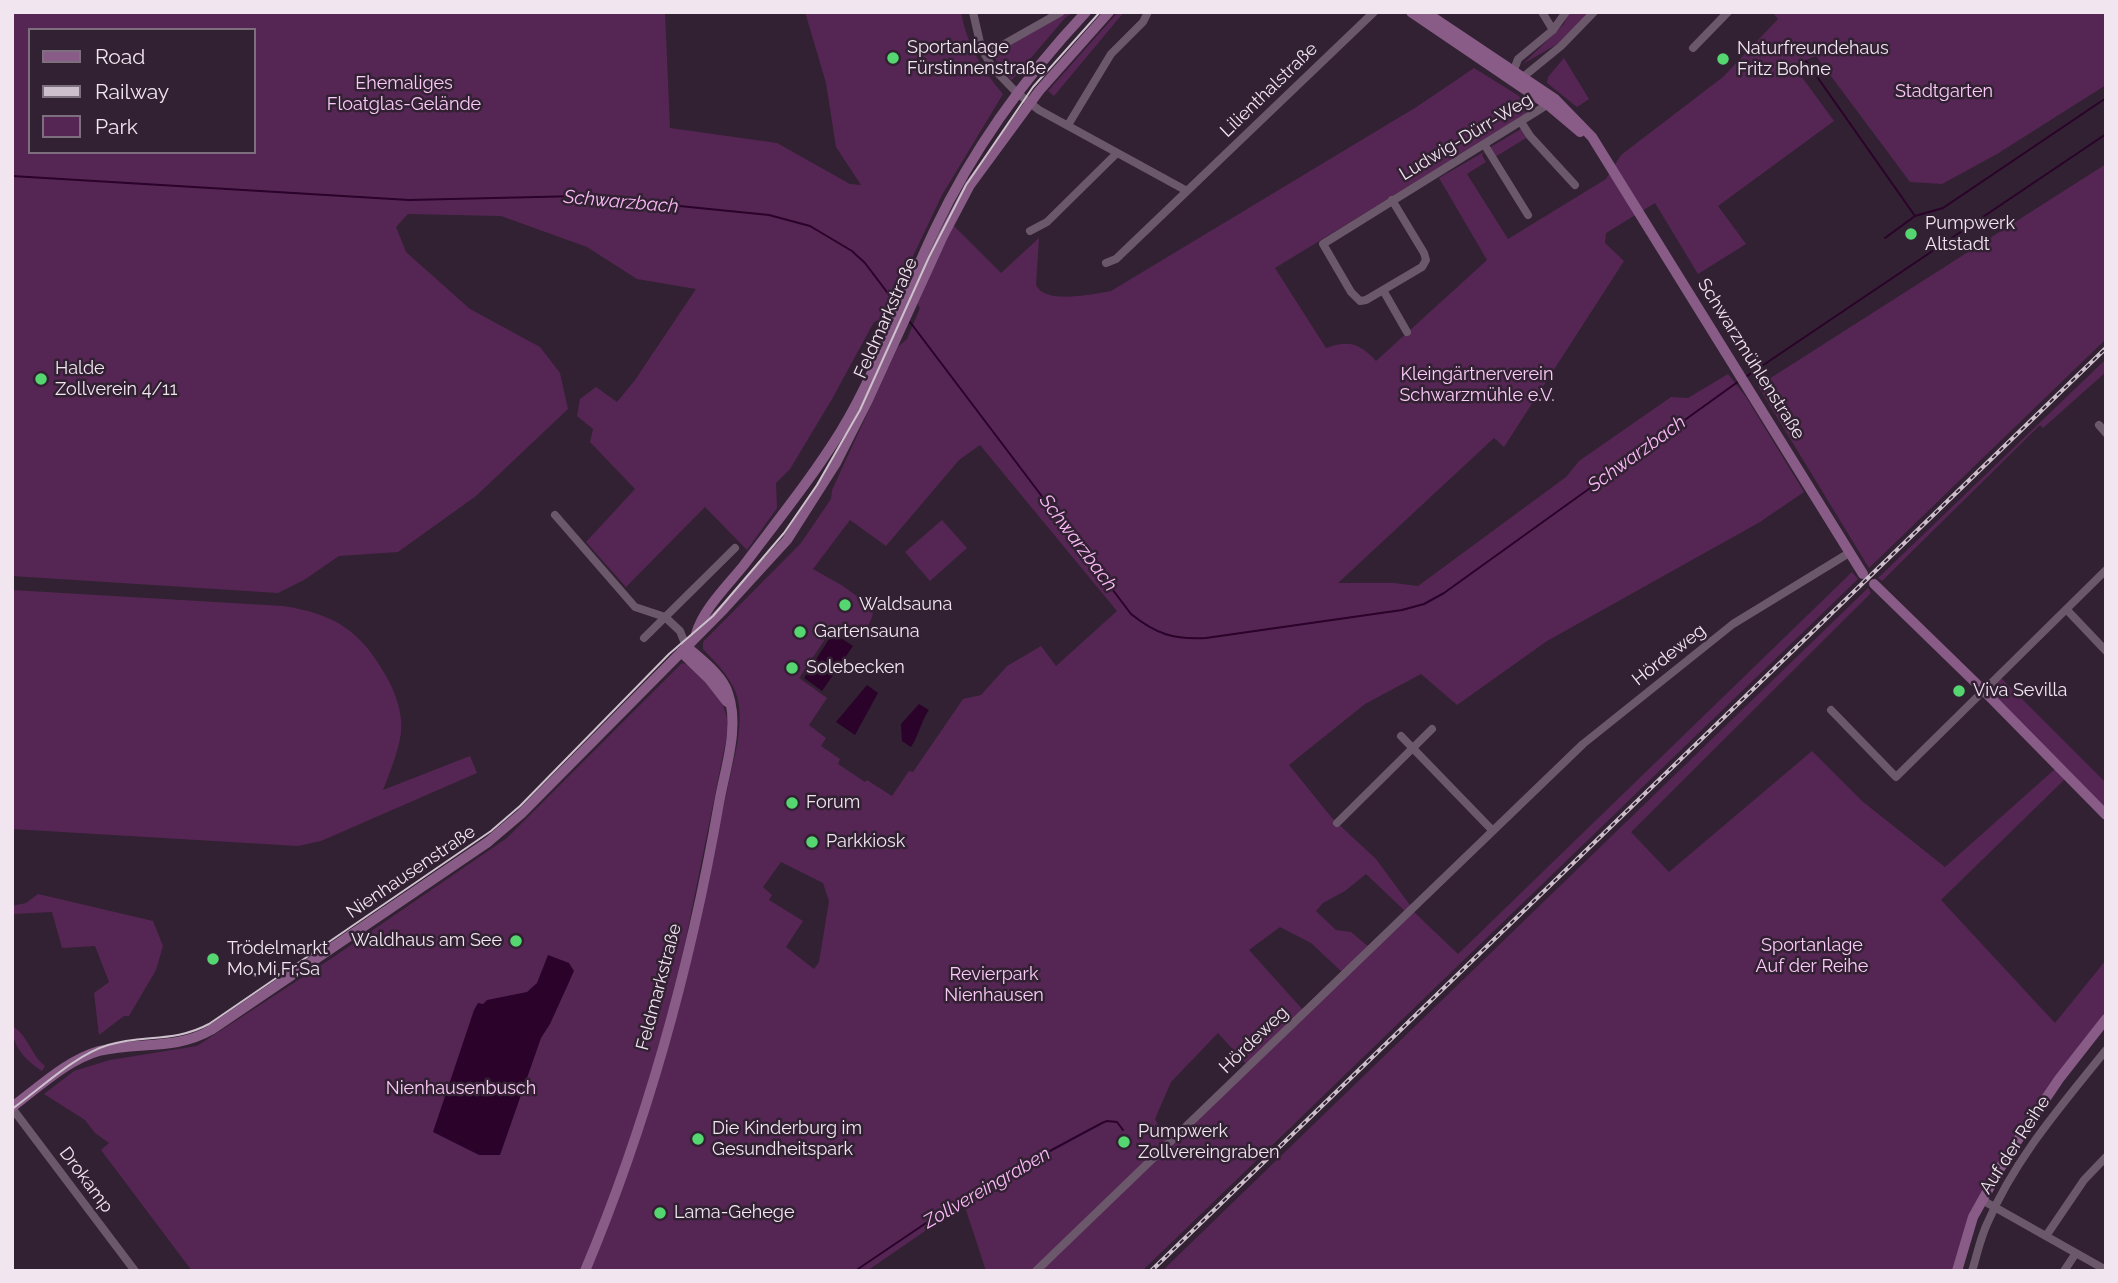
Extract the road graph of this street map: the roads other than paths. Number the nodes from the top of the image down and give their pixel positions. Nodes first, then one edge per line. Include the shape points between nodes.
1 (973, 12) edge
2 (1061, 12) edge
3 (1086, 12) edge
4 (1109, 12) edge
5 (1148, 12) edge
6 (1374, 12) edge
7 (1411, 12) edge
8 (1425, 12) edge
9 (1542, 12) edge
10 (1566, 12) edge
11 (1594, 12) edge
12 (1728, 12) edge
13 (1553, 30) junction
14 (1693, 48) dead end
15 (985, 55) junction
16 (1512, 75) junction
17 (1523, 77) junction
18 (1016, 92) junction
19 (1551, 102) junction
20 (1030, 103) junction
21 (1521, 122) junction
22 (1068, 125) junction
23 (1484, 144) junction
24 (1117, 153) junction
25 (1575, 185) dead end
26 (1186, 191) junction
27 (1392, 200) junction
28 (1528, 215) dead end
29 (1030, 231) dead end
30 (1106, 263) dead end
31 (1382, 290) junction
32 (906, 305) junction
33 (898, 323) junction
34 (1407, 332) dead end
35 (2099, 425) dead end
36 (2106, 433) edge
37 (555, 516) dead end
38 (735, 548) dead end
39 (1849, 553) junction
40 (2106, 570) edge
41 (1863, 574) dead end
42 (1874, 584) dead end
43 (2067, 610) junction
44 (665, 617) junction
45 (695, 637) junction
46 (644, 638) dead end
47 (683, 649) junction
48 (2106, 650) edge
49 (1984, 691) junction
50 (1831, 710) dead end
51 (1432, 729) dead end
52 (1401, 736) dead end
53 (1412, 747) junction
54 (2106, 815) edge
55 (1337, 822) dead end
56 (1493, 831) junction
57 (2106, 1019) edge
58 (2106, 1030) edge
59 (2106, 1050) edge
60 (2082, 1051) junction
61 (12, 1108) edge
62 (2106, 1157) edge
63 (1982, 1200) junction
64 (1995, 1208) junction
65 (2046, 1236) junction
66 (2076, 1253) junction
67 (2106, 1270) edge
68 (135, 1271) edge
69 (585, 1271) edge
70 (1036, 1271) edge
71 (1957, 1271) edge
72 (1972, 1271) edge
73 (2064, 1271) edge

1 - 15 street
2 - 15 street
3 - 18 main road, Feldmarkstraße
4 - 20 main road, Feldmarkstraße
5 - 22 street via 1111,54
6 - 26 street, Lilienthalstraße
7 - 16 main road
8 - 16 main road
9 - 13 street
10 - 13 street
11 - 17 street
12 - 14 street
13 - 16 street via 1518,59
15 - 18 street
16 - 17 main road
16 - 19 main road
17 - 19 main road
18 - 20 street
18 - 32 main road, Feldmarkstraße via 935,228
19 - 21 street, Ludwig-Dürr-Weg
19 - 39 main road, Schwarzmühlenstraße via 1608,163
20 - 22 street
20 - 32 main road, Feldmarkstraße via 970,185
21 - 23 street, Ludwig-Dürr-Weg
21 - 25 street
22 - 24 street
23 - 27 street, Ludwig-Dürr-Weg
23 - 28 street
24 - 26 street
24 - 29 street via 1047,222
26 - 30 street, Lilienthalstraße via 1116,259
27 - 31 street, Ludwig-Dürr-Weg via 1426,260 1422,267
27 - 31 street, Ludwig-Dürr-Weg via 1323,244 1356,298 1366,300
31 - 34 street
32 - 33 main road, Feldmarkstraße
33 - 45 main road, Feldmarkstraße via 839,433 715,601
33 - 45 main road, Feldmarkstraße via 868,400 821,489 787,540
35 - 36 street
37 - 44 street via 635,607
38 - 44 street
39 - 41 main road, Schwarzmühlenstraße
39 - 56 street, Hördeweg via 1733,625 1583,744
40 - 43 street
42 - 49 main road
43 - 48 street
43 - 49 street
44 - 46 street
44 - 47 street via 680,631
45 - 47 main road, Feldmarkstraße
47 - 61 main road, Nienhausenstraße via 505,829 199,1037 105,1050 75,1061
47 - 69 main road, Feldmarkstraße via 730,703 732,734 678,998 631,1153
49 - 50 street via 1896,777
49 - 54 main road
51 - 53 street
52 - 53 street
53 - 55 street
53 - 56 street
56 - 70 street, Hördeweg
57 - 60 main road, Auf der Reihe
58 - 60 main road, Auf der Reihe
59 - 64 street, Auf der Reihe via 2033,1143
60 - 63 main road, Auf der Reihe via 2015,1144
61 - 68 street, Drokamp
62 - 65 street
63 - 64 street
63 - 71 main road, Auf der Reihe
64 - 65 street
64 - 72 street, Auf der Reihe
65 - 66 street
66 - 67 street
66 - 73 street

